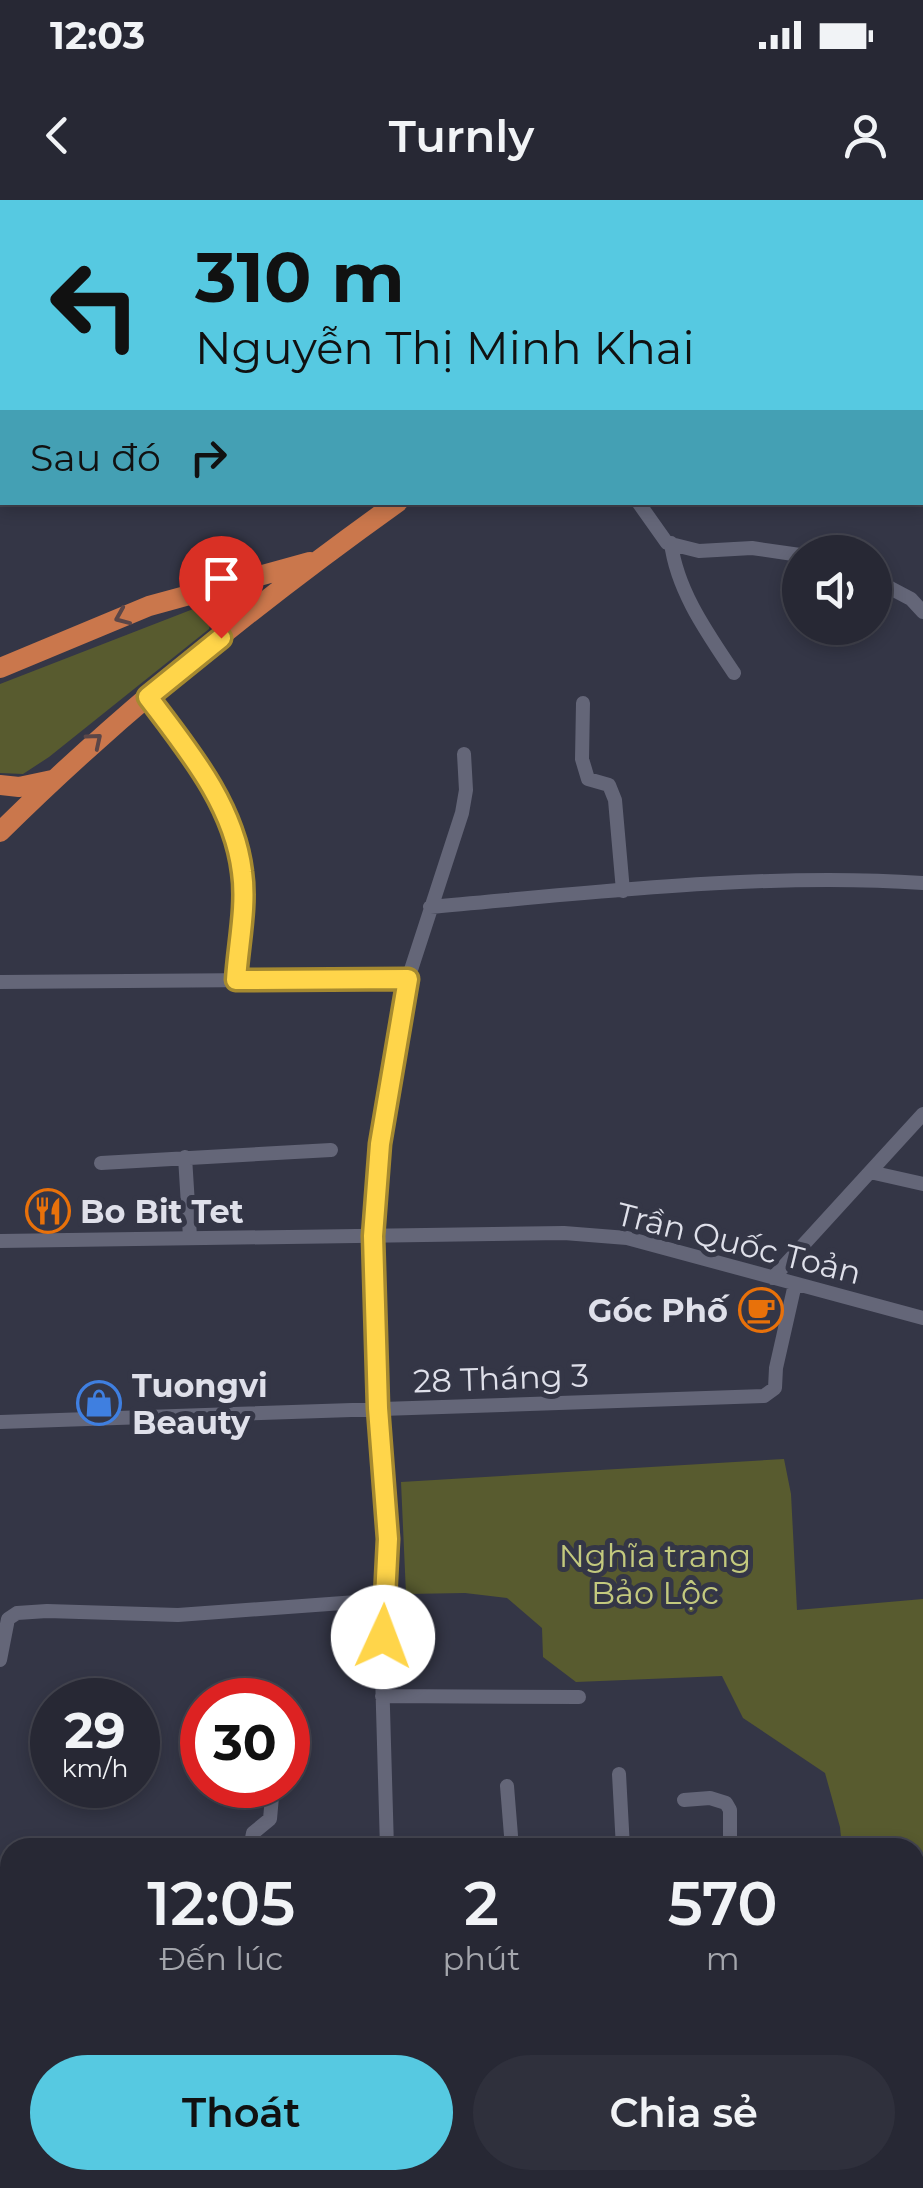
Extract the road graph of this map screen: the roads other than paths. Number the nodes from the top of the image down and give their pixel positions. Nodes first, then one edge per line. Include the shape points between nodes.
1 (394, 505) edge
2 (640, 505) edge
3 (672, 544) junction
4 (782, 552) edge
5 (316, 560) junction
6 (892, 589) edge
7 (201, 592) junction
8 (923, 612) edge
9 (221, 638) junction
10 (0, 668) edge
11 (734, 673) dead end
12 (148, 697) junction
13 (583, 702) dead end
14 (464, 754) dead end
15 (53, 779) junction
16 (0, 785) edge
17 (0, 832) edge
18 (923, 883) edge
19 (622, 891) junction
20 (430, 906) junction
21 (408, 979) junction
22 (236, 980) junction
23 (0, 982) edge
24 (923, 1114) edge
25 (331, 1150) dead end
26 (185, 1157) junction
27 (102, 1162) dead end
28 (870, 1172) junction
29 (923, 1184) edge
30 (373, 1236) junction
31 (190, 1237) junction
32 (0, 1241) edge
33 (774, 1278) junction
34 (795, 1284) junction
35 (923, 1318) edge
36 (378, 1408) junction
37 (0, 1422) edge
38 (384, 1600) junction
39 (0, 1660) edge
40 (382, 1696) junction
41 (579, 1697) dead end
42 (620, 1774) dead end
43 (506, 1786) dead end
44 (684, 1800) dead end
45 (271, 1808) edge
46 (253, 1838) edge
47 (387, 1838) edge
48 (511, 1838) edge
49 (623, 1838) edge
50 (730, 1838) edge

1 - 5 highway
2 - 3 street
3 - 4 street
3 - 11 street via 674,569
5 - 7 highway
5 - 9 highway
6 - 8 street
7 - 9 highway via 220,604
7 -> 10 highway
9 - 12 highway
15 -> 12 highway
12 - 22 street via 214,788 235,840 243,875
13 - 19 street via 582,759 588,779 608,785 615,800
14 - 20 street via 462,813
15 - 16 highway
15 - 17 highway
18 - 19 street via 857,878
19 - 20 street
20 - 21 street
21 - 22 street
21 - 30 street via 380,1144
22 - 23 street
24 - 28 street
25 - 26 street
26 - 27 street
26 - 31 street
28 - 29 street
28 - 33 street
30 - 31 street, Trần Quốc Toản
30 - 33 street, Trần Quốc Toản via 508,1232 627,1238
30 - 36 street
31 - 32 street, Trần Quốc Toản
33 - 34 street, Trần Quốc Toản
34 - 35 street, Trần Quốc Toản
34 - 36 street, 28 Tháng 3 via 775,1388 764,1396
36 - 37 street, 28 Tháng 3
36 - 38 street via 388,1539
38 - 39 street via 178,1614 17,1613 8,1618
38 - 40 street
40 - 41 street
40 - 47 street
42 - 49 street
43 - 48 street
44 - 50 street via 726,1803
45 - 46 street via 270,1819

